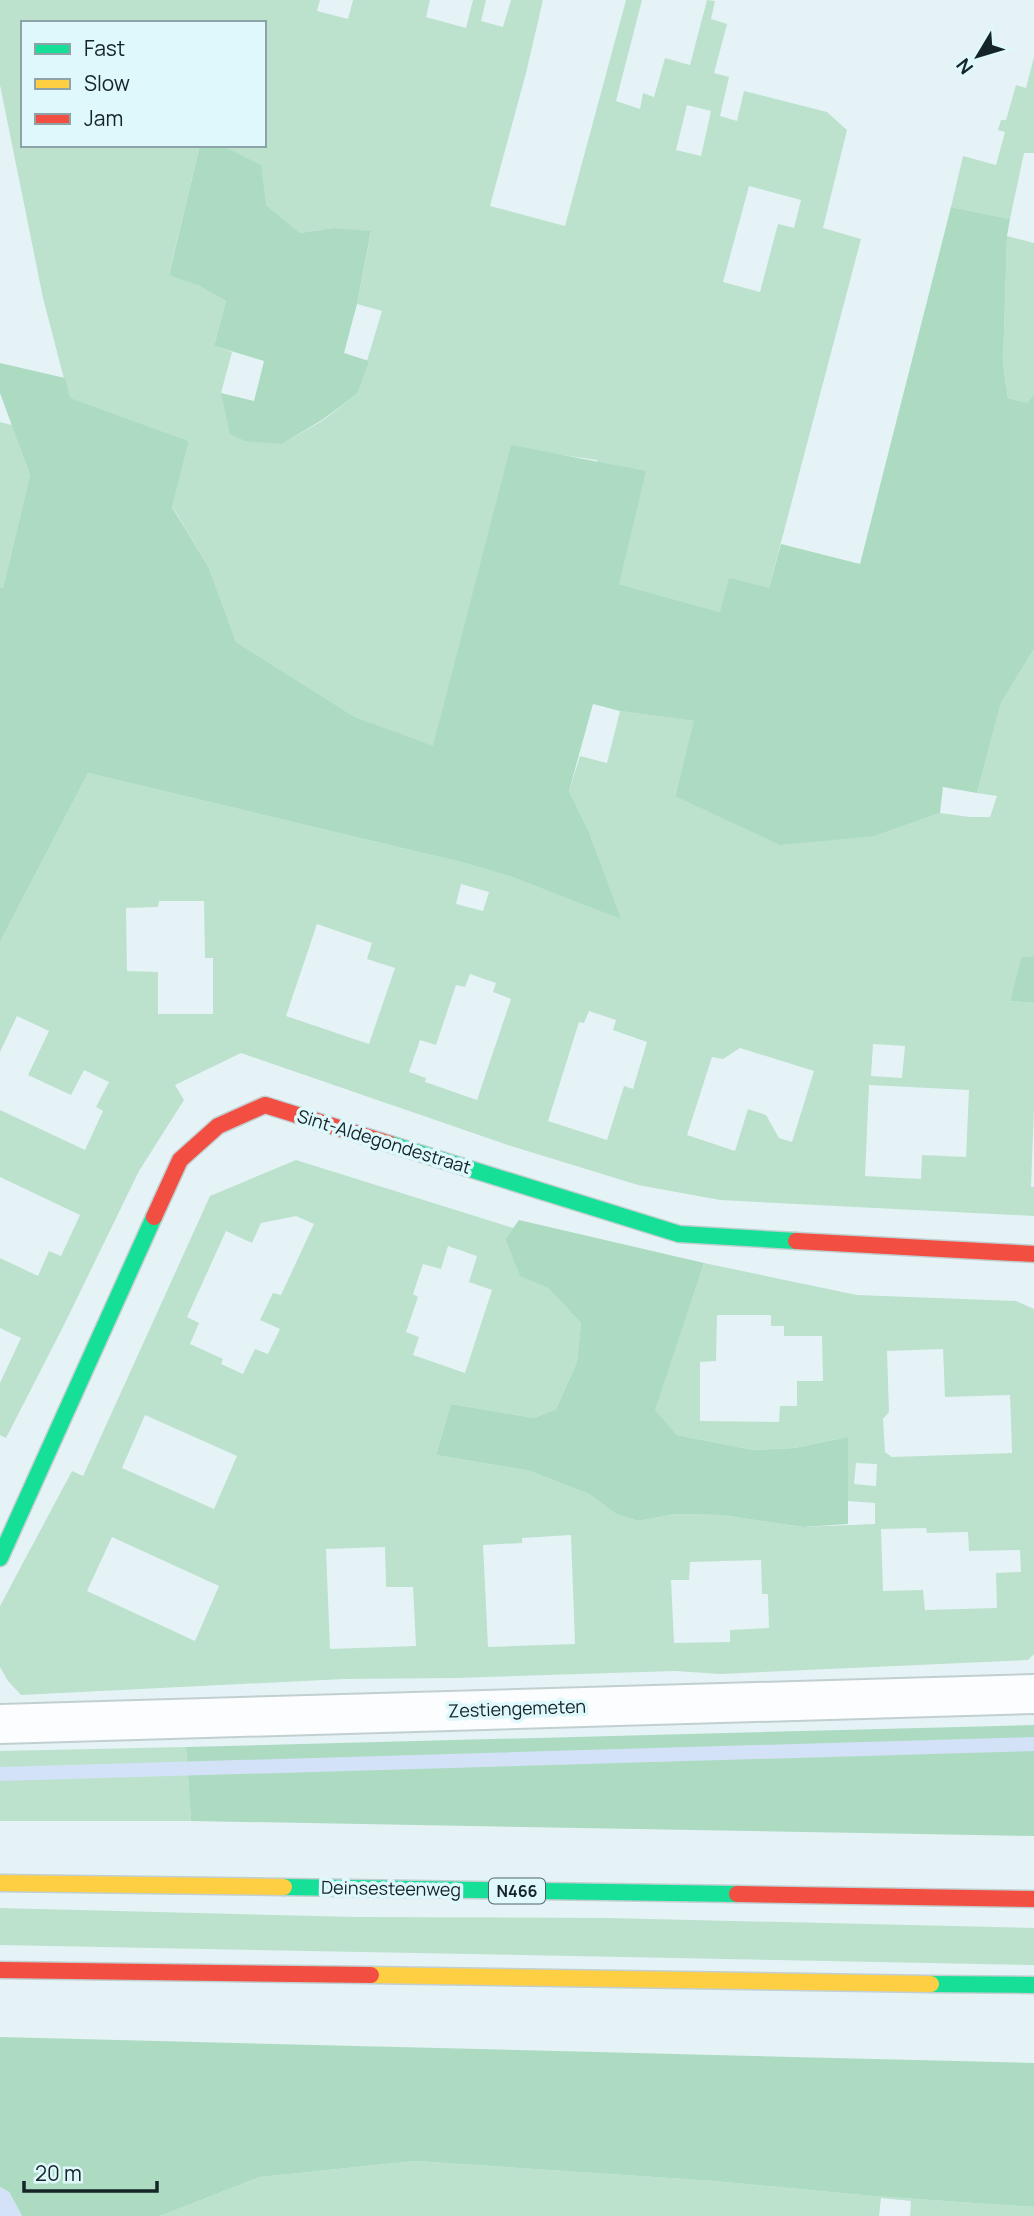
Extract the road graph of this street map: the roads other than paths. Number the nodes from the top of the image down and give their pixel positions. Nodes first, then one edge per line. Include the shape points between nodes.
1 (1034, 1254) edge
2 (0, 1558) edge
3 (1034, 1694) edge
4 (0, 1724) edge
5 (0, 1883) edge
6 (1034, 1899) edge
7 (0, 1970) edge
8 (1034, 1985) edge

1 - 2 main road, Sint-Aldegondestraat via 679,1234 265,1105 218,1126 180,1160
3 - 4 street, Zestiengemeten
5 - 6 main road, Deinsesteenweg / N466
7 - 8 main road

